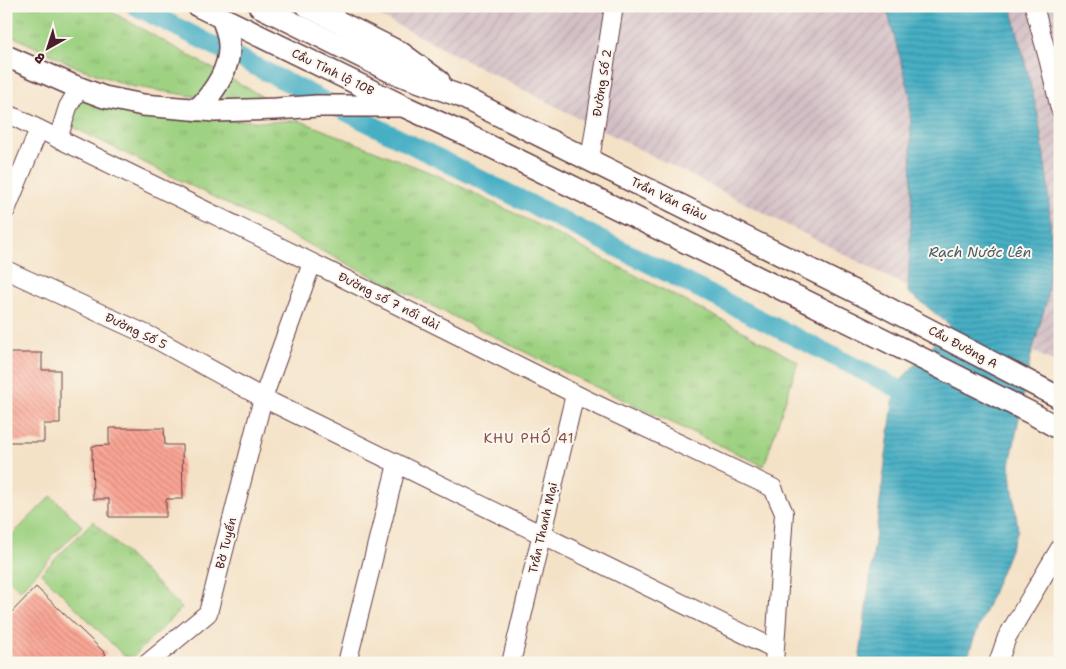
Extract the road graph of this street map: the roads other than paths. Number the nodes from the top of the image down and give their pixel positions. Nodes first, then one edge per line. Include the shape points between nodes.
1 (198, 6) edge
2 (259, 6) edge
3 (308, 6) edge
4 (614, 6) edge
5 (1034, 6) edge
6 (222, 18) junction
7 (6, 56) edge
8 (1054, 59) edge
9 (79, 88) junction
10 (460, 96) junction
11 (403, 106) junction
12 (207, 107) junction
13 (1060, 109) edge
14 (6, 114) edge
15 (39, 129) junction
16 (58, 139) junction
17 (590, 160) junction
18 (6, 210) edge
19 (312, 263) junction
20 (6, 270) edge
21 (878, 303) joint
22 (575, 394) junction
23 (1053, 394) edge
24 (263, 398) junction
25 (1060, 430) edge
26 (398, 464) junction
27 (542, 534) junction
28 (1060, 548) edge
29 (775, 656) edge
30 (148, 663) edge
31 (347, 663) edge
32 (511, 663) edge
33 (998, 663) edge

1 - 6 main road, Cầu Tỉnh lộ 10B
2 - 10 main road, Trần Văn Giàu via 392,72
3 - 10 main road, Trần Văn Giàu via 401,53
4 - 17 street, Đường Số 2
5 - 8 street
6 - 11 main road, Cầu Tỉnh lộ 10B
6 - 12 main road via 230,48 226,66
7 - 9 main road
8 - 13 street
9 - 12 main road via 104,97 143,104
9 - 16 street via 68,107
10 - 17 main road, Trần Văn Giàu
11 - 12 main road
11 - 25 main road, Cầu Tỉnh lộ 10B via 868,331
14 - 15 street, Đường số 7 nối dài
15 - 16 street, Đường số 7 nối dài
15 - 18 street
16 - 19 street, Đường số 7 nối dài
17 - 21 main road, Trần Văn Giàu
19 - 22 street, Đường số 7 nối dài
19 - 24 street, Bờ Tuyến
20 - 24 street, Đường Số 5 via 150,336
21 - 23 main road, Cầu Đường A
22 - 27 street, Trần Thanh Mại
22 - 29 street, Đường số 7 nối dài via 773,488 784,513
24 - 26 street, Đường Số 5
24 - 30 street, Bờ Tuyến via 208,613
26 - 27 street, Đường Số 5
26 - 31 street
27 - 29 street, Đường Số 5
27 - 32 street, Trần Thanh Mại
28 - 33 street via 1008,637

